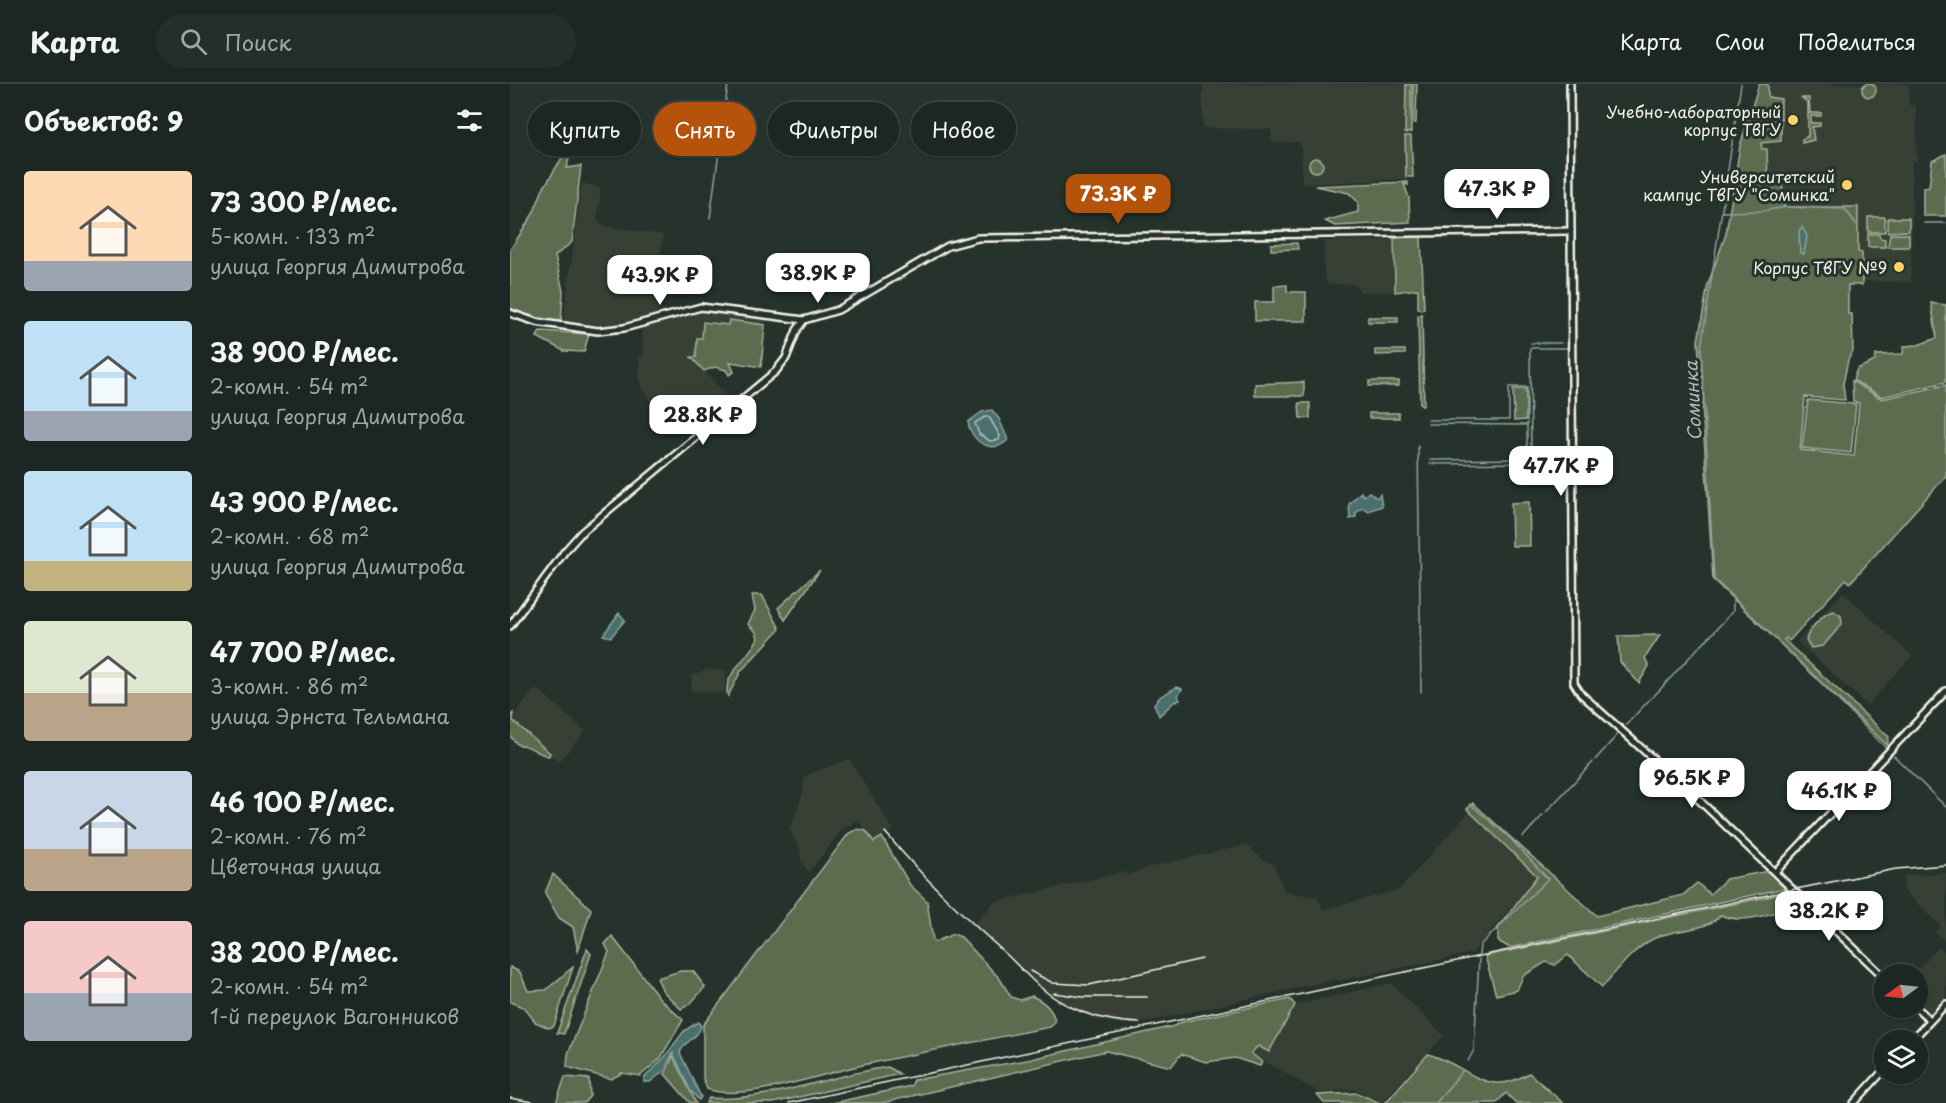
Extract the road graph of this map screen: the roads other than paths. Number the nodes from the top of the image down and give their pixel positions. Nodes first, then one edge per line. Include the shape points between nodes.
1 (1570, 84) edge
2 (1571, 231) junction
3 (510, 313) edge
4 (804, 320) junction
5 (510, 626) edge
6 (1946, 691) edge
7 (1774, 872) junction
8 (1874, 968) edge
9 (1946, 1004) edge
10 (1930, 1020) joint
11 (1921, 1030) edge
12 (1874, 1081) edge
13 (1854, 1103) edge

1 - 2 street
2 - 4 street via 974,239 944,248 838,310
2 - 7 street via 1573,675 1580,693
3 - 4 street via 532,321 595,331 624,328 701,307
4 - 5 street via 778,369 582,532
6 - 7 street
7 - 8 street
9 - 10 street
10 - 11 street
12 - 13 street

